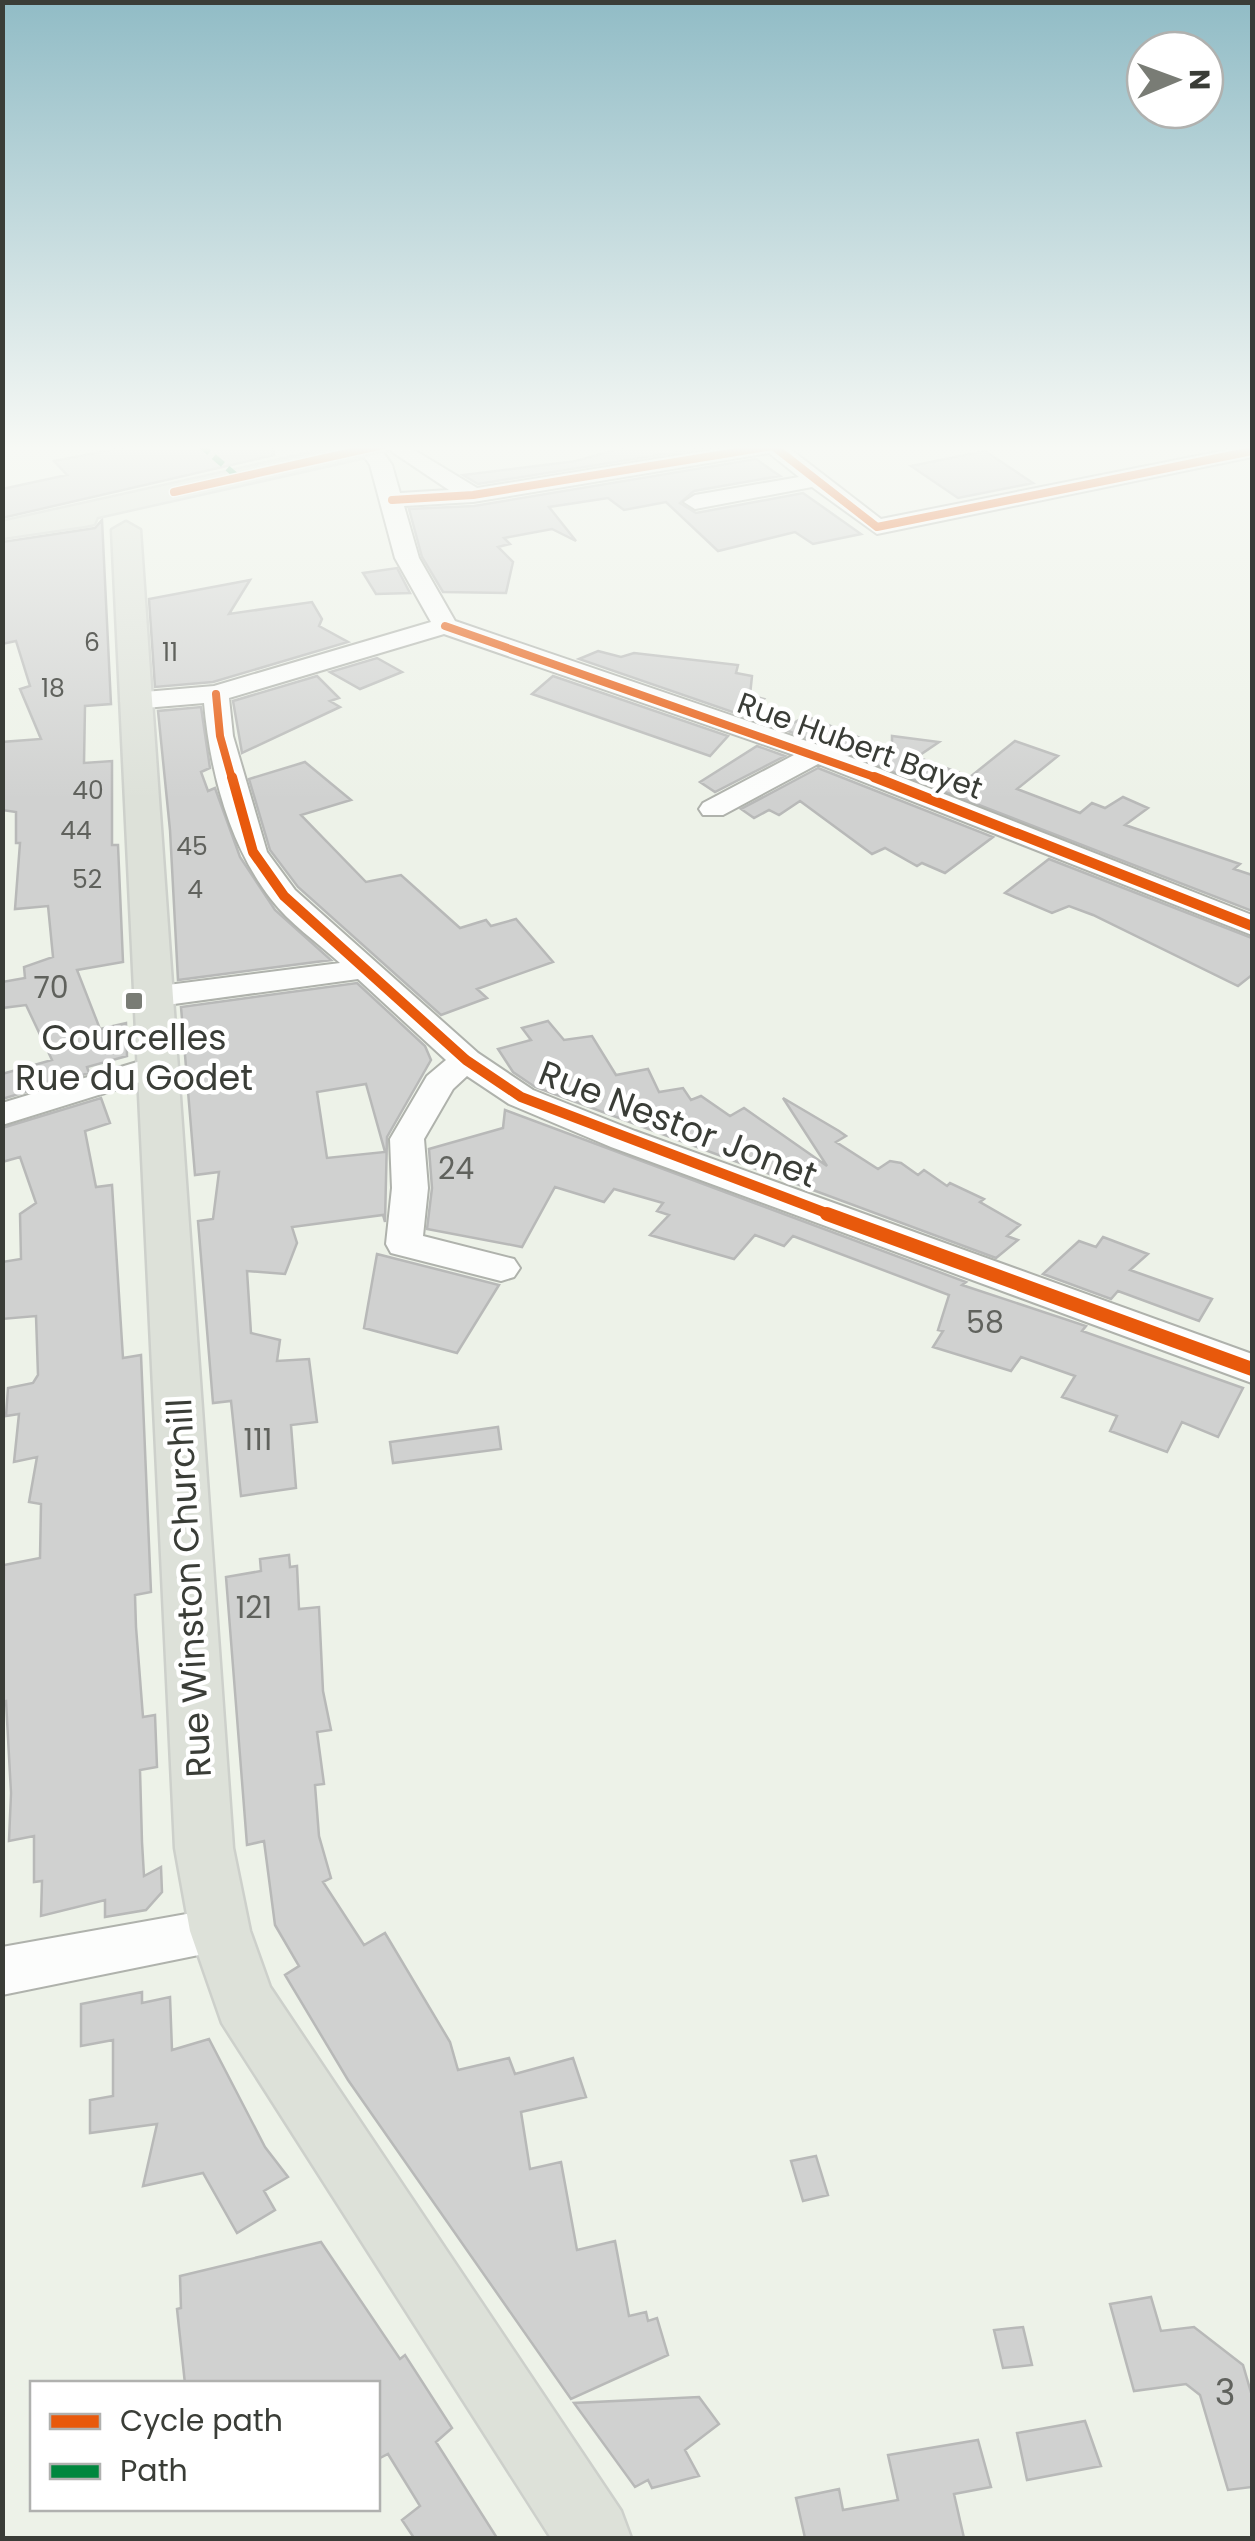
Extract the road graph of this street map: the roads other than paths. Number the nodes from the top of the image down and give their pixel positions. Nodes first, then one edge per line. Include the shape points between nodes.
1 (123, 564) edge
2 (410, 564) edge
3 (444, 626) junction
4 (216, 694) junction
5 (133, 701) junction
6 (818, 754) junction
7 (712, 809) dead end
8 (1252, 926) edge
9 (364, 969) junction
10 (152, 996) junction
11 (466, 1060) junction
12 (157, 1066) junction
13 (2, 1114) edge
14 (500, 1268) dead end
15 (1252, 1370) edge
16 (220, 1932) junction
17 (2, 1971) edge
18 (594, 2538) edge

1 - 5 main road, Rue Winston Churchill
2 - 3 street
3 - 4 street
3 - 6 street, Rue Hubert Bayet
4 - 5 street
4 - 9 street, Rue Nestor Jonet via 220,736 253,852 284,896
5 - 10 main road, Rue Winston Churchill
6 - 7 street
6 - 8 street, Rue Hubert Bayet
9 - 10 street
9 - 11 street, Rue Nestor Jonet
10 - 12 main road, Rue Winston Churchill
11 - 14 street via 440,1083 407,1138 404,1244
11 - 15 street, Rue Nestor Jonet via 521,1097 623,1139
12 - 13 street
12 - 16 main road, Rue Winston Churchill via 204,1848
16 - 17 street
16 - 18 main road, Rue Winston Churchill via 244,2002

